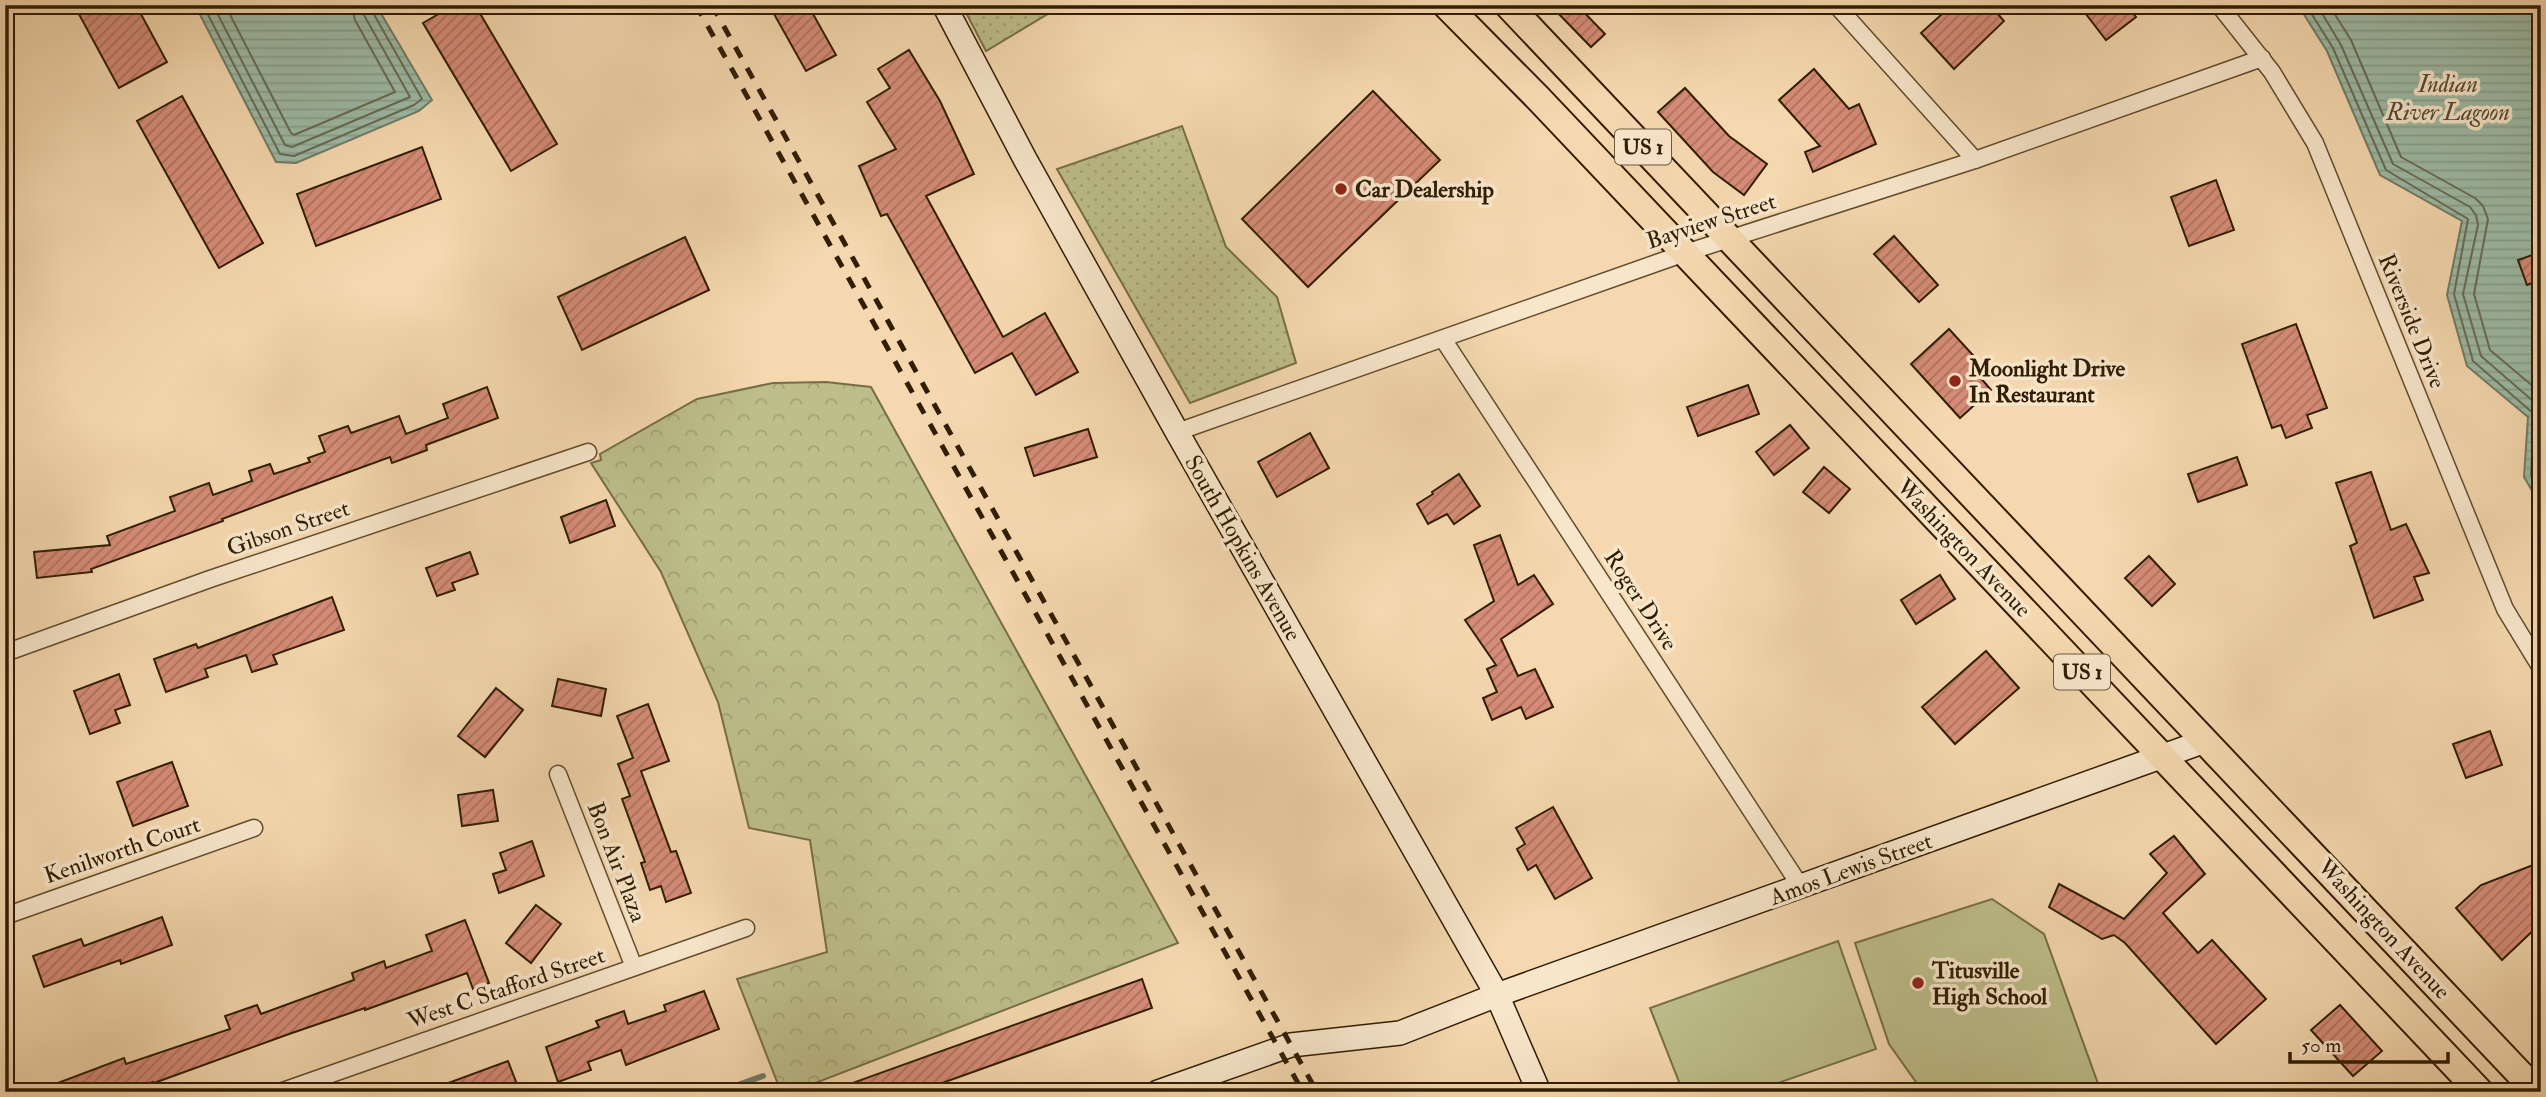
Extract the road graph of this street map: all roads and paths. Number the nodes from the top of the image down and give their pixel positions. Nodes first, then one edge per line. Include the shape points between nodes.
1 (944, 5) edge
2 (1446, 5) edge
3 (1508, 5) edge
4 (1836, 5) edge
5 (2219, 5) edge
6 (2262, 58) junction
7 (1975, 160) junction
8 (1729, 238) junction
9 (1685, 253) junction
10 (1443, 339) junction
11 (1177, 432) junction
12 (587, 452) dead end
13 (1959, 480) junction
14 (1927, 509) junction
15 (5, 653) edge
16 (2541, 668) edge
17 (2205, 741) junction
18 (2163, 757) junction
19 (558, 774) dead end
20 (254, 828) dead end
21 (1801, 887) junction
22 (5, 916) edge
23 (746, 928) dead end
24 (634, 967) junction
25 (1497, 995) junction
26 (2448, 996) junction
27 (2419, 1027) junction
28 (280, 1092) edge
29 (1158, 1092) edge
30 (1539, 1092) edge
31 (2480, 1092) edge
32 (2537, 1092) edge

1 - 11 street, South Hopkins Avenue
2 - 9 main road, Washington Avenue / US 1
3 - 8 main road, Washington Avenue / US 1
4 - 7 street
5 - 6 street, Riverside Drive
6 - 7 street, Bayview Street
6 - 16 street, Riverside Drive via 2315,143 2505,609
7 - 8 street, Bayview Street
8 - 9 street, Bayview Street
8 - 13 main road, Washington Avenue / US 1
9 - 10 street, Bayview Street
9 - 14 main road, Washington Avenue / US 1
10 - 11 street, Bayview Street
10 - 21 street, Roger Drive
11 - 25 street, South Hopkins Avenue
12 - 15 street, Gibson Street
13 - 14 main road
13 - 17 main road, Washington Avenue / US 1
14 - 18 main road, Washington Avenue / US 1
17 - 18 street, Amos Lewis Street
17 - 26 main road, Washington Avenue / US 1
18 - 21 street, Amos Lewis Street
18 - 27 main road, Washington Avenue / US 1
19 - 24 street, Bon Air Plaza
20 - 22 street, Kenilworth Court
21 - 25 street, Amos Lewis Street
23 - 24 street, West C Stafford Street
24 - 28 street, West C Stafford Street
25 - 29 street, Amos Lewis Street via 1400,1033 1291,1045
25 - 30 street, South Hopkins Avenue
26 - 27 main road
26 - 32 main road, Washington Avenue / US 1
27 - 31 main road, Washington Avenue / US 1

